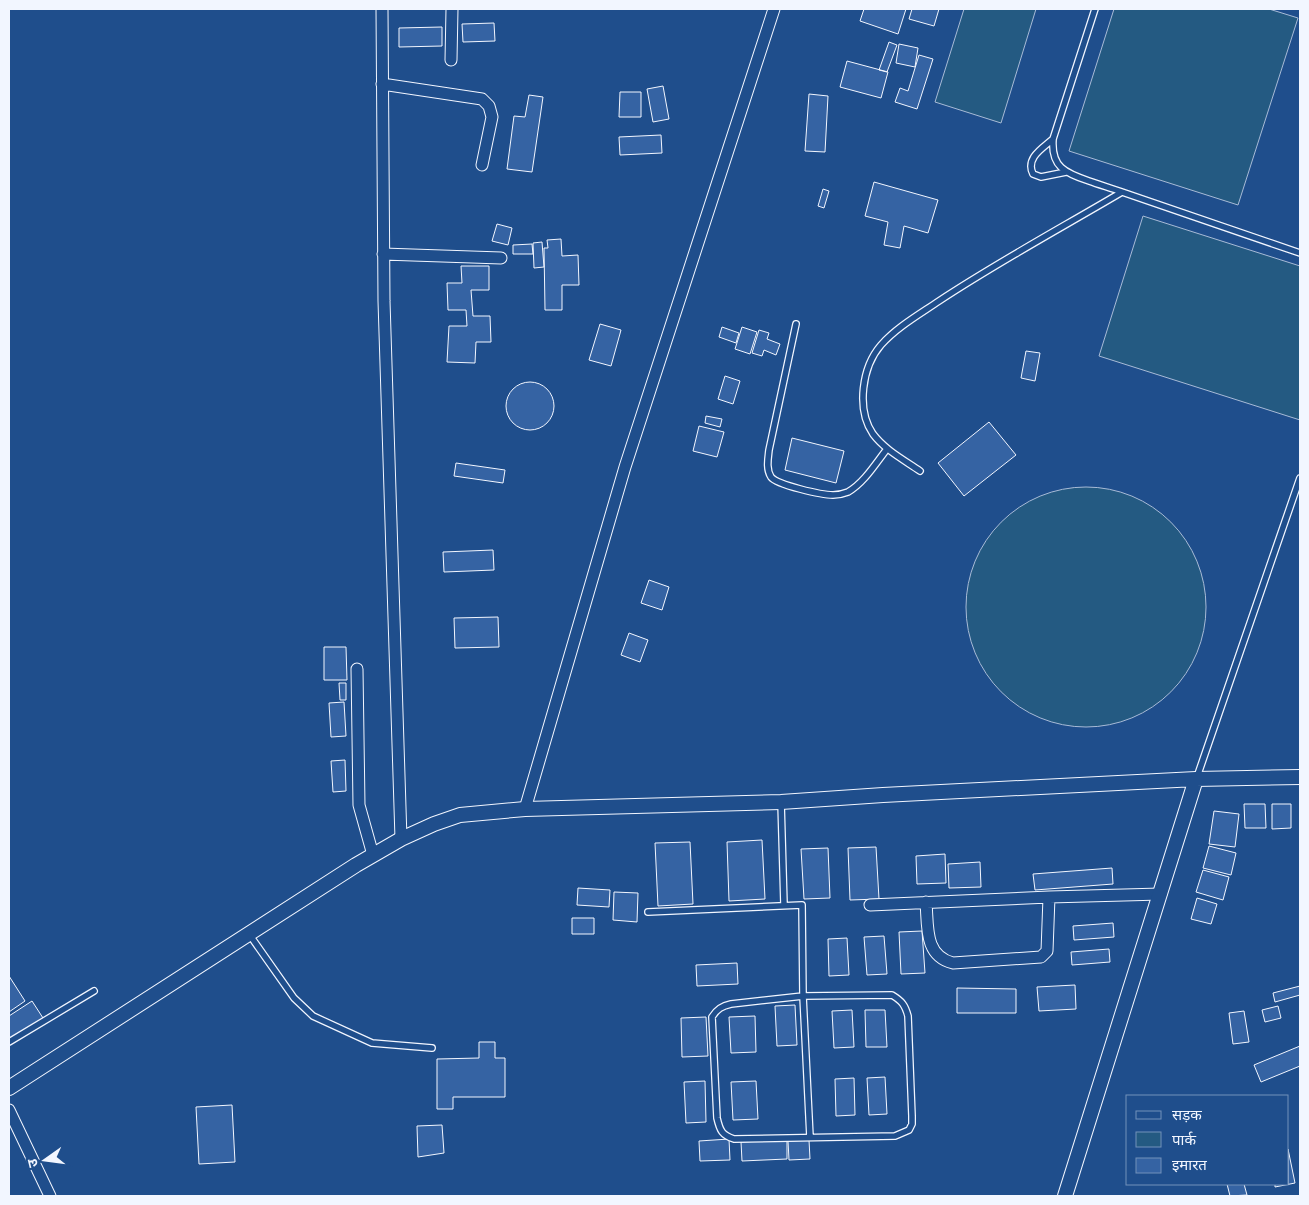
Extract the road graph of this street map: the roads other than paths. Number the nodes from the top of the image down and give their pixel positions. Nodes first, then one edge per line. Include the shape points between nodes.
1 (382, 9) edge
2 (452, 9) edge
3 (774, 9) edge
4 (1094, 9) edge
5 (451, 60) dead end
6 (382, 84) junction
7 (1054, 139) junction
8 (482, 165) dead end
9 (1066, 172) junction
10 (1122, 192) junction
11 (1300, 253) edge
12 (383, 254) junction
13 (501, 258) dead end
14 (796, 324) dead end
15 (887, 449) junction
16 (920, 471) dead end
17 (1300, 478) edge
18 (357, 669) dead end
19 (1300, 777) edge
20 (1196, 779) junction
21 (781, 802) junction
22 (525, 809) junction
23 (401, 839) junction
24 (373, 855) junction
25 (1161, 894) junction
26 (1049, 897) junction
27 (926, 902) junction
28 (784, 905) junction
29 (870, 905) dead end
30 (648, 912) dead end
31 (249, 934) junction
32 (94, 991) dead end
33 (803, 996) junction
34 (9, 1042) edge
35 (432, 1048) dead end
36 (9, 1088) edge
37 (9, 1110) edge
38 (810, 1137) junction
39 (50, 1196) edge
40 (1065, 1196) edge

1 - 6 street
2 - 5 street
3 - 22 street via 624,467
4 - 7 lane
6 - 8 street via 482,99 489,106 492,117
6 - 12 street
7 - 9 lane via 1054,158
7 - 9 lane via 1032,159 1030,168 1033,174 1041,177
9 - 10 lane
10 - 11 lane
10 - 15 lane via 962,286 881,345 868,368 863,405 873,433
12 - 13 street
12 - 23 street
14 - 15 lane via 769,450 770,475 779,483 840,495 861,482
15 - 16 lane
17 - 20 lane
18 - 24 street via 359,805
19 - 20 street
20 - 21 street
20 - 25 street
21 - 22 street
21 - 28 lane
22 - 23 street via 460,815
23 - 24 street
24 - 31 street
25 - 26 street
25 - 40 street
26 - 27 street
26 - 27 street via 1047,951 1041,957 953,963 943,960 930,942
27 - 29 street
28 - 30 lane
28 - 33 lane via 802,905
31 - 35 lane via 294,998 314,1016 372,1043
31 - 36 street
32 - 34 lane
33 - 38 lane
33 - 38 lane via 731,1004 716,1011 712,1017 717,1118 724,1136 734,1139
33 - 38 lane via 892,995 905,1006 908,1016 912,1116 909,1130 895,1136
37 - 39 street

